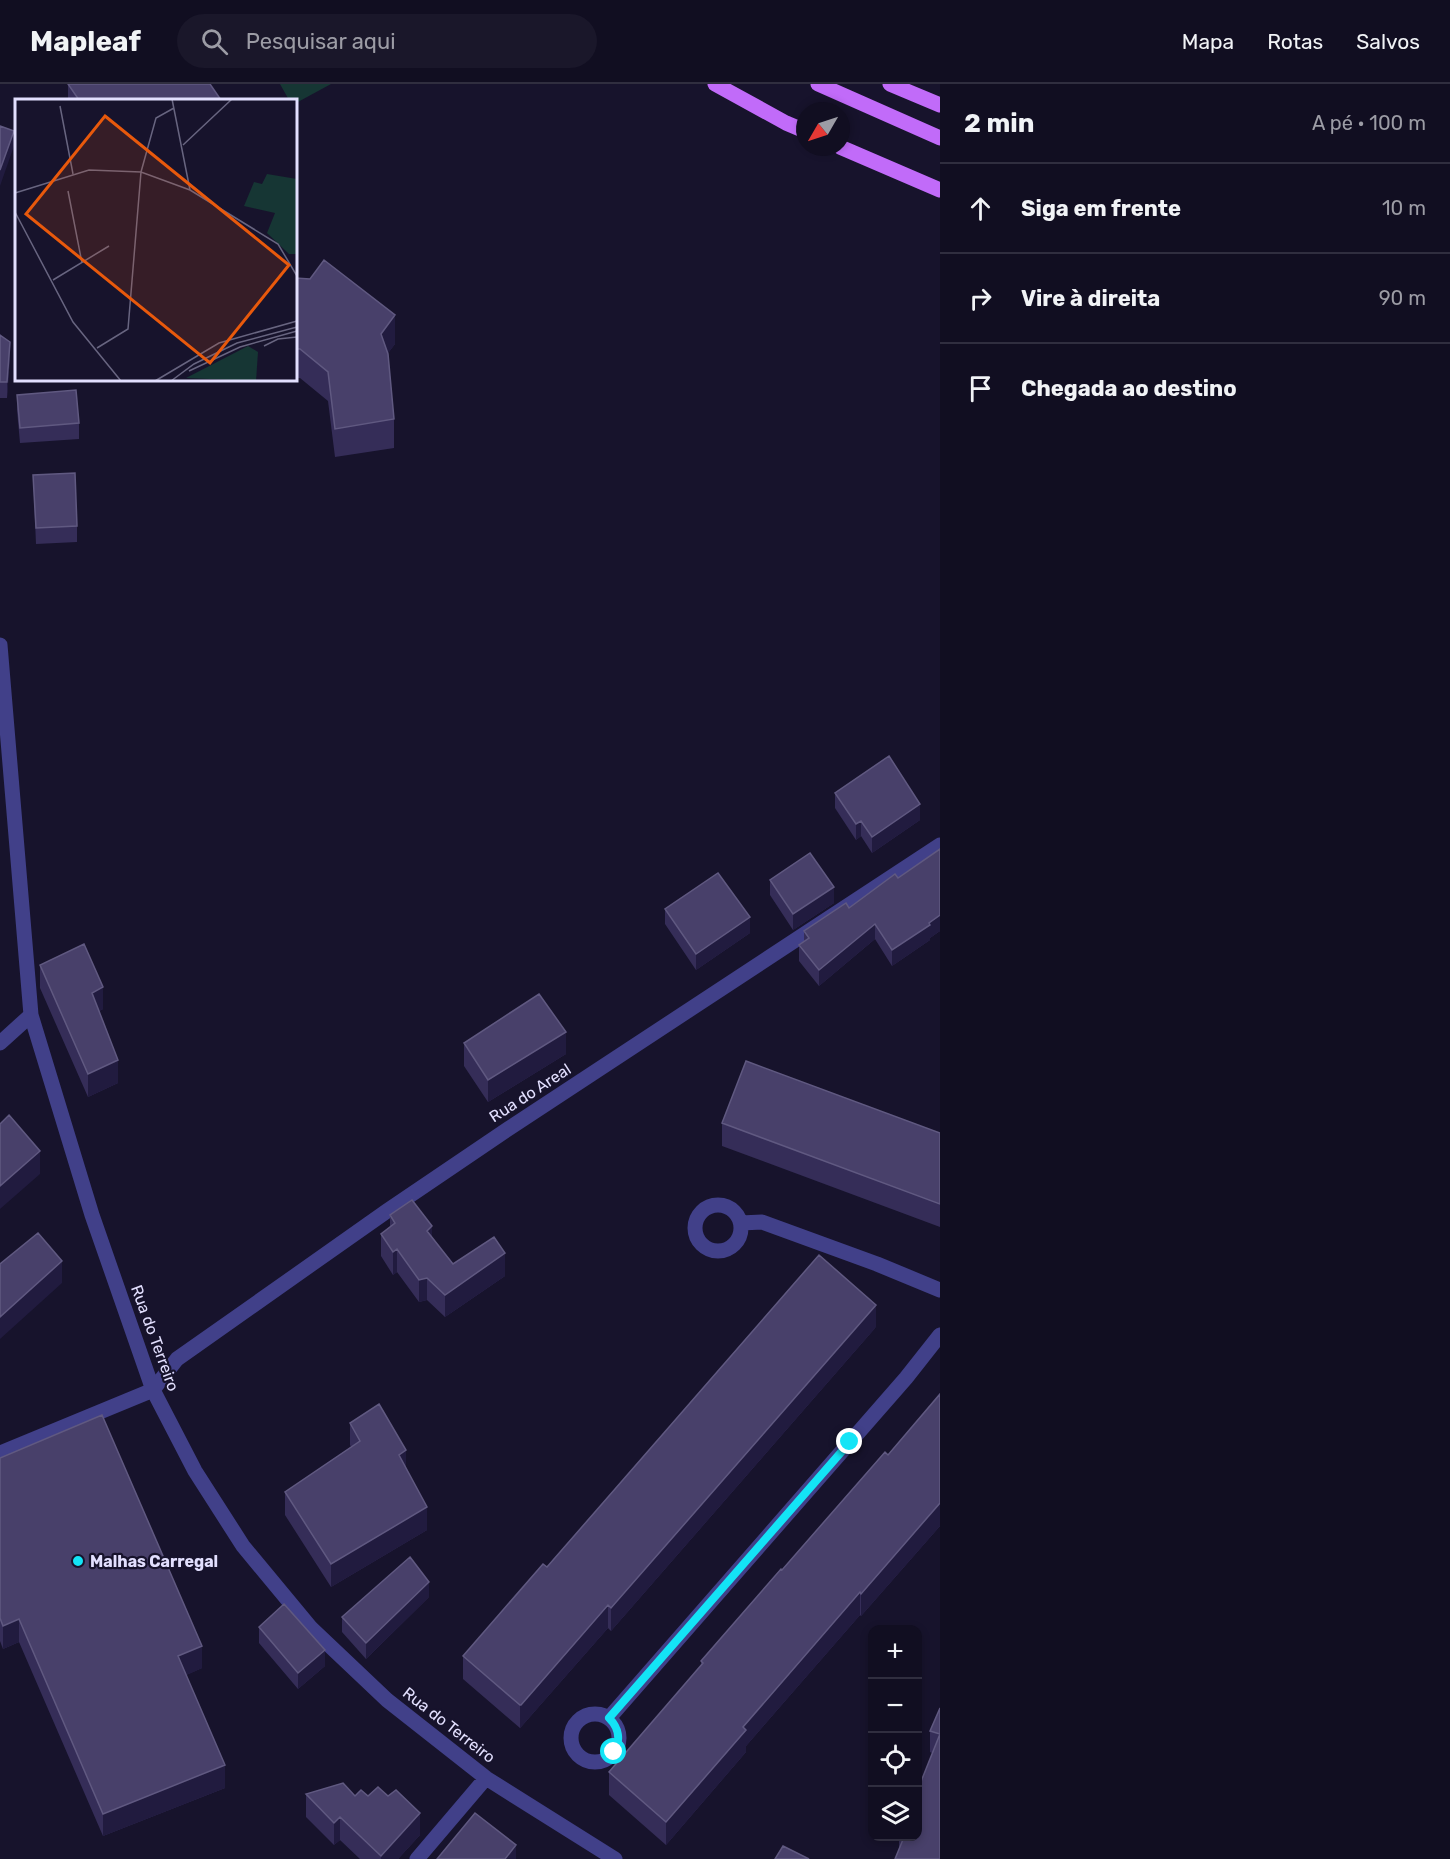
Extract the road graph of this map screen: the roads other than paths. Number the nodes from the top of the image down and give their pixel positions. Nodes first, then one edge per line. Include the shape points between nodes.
1 (715, 84) edge
2 (818, 84) edge
3 (890, 84) edge
4 (940, 105) edge
5 (796, 126) edge
6 (940, 138) edge
7 (850, 151) edge
8 (940, 190) edge
9 (0, 645) edge
10 (940, 845) edge
11 (31, 1015) junction
12 (0, 1043) edge
13 (741, 1223) dead end
14 (940, 1290) edge
15 (940, 1335) edge
16 (153, 1390) junction
17 (0, 1453) edge
18 (609, 1718) dead end
19 (486, 1778) junction
20 (417, 1859) edge
21 (615, 1859) edge

1 - 5 main road
2 - 6 main road
3 - 4 main road
7 - 8 main road
9 - 11 street, Rua do Terreiro
10 - 16 street, Rua do Areal via 387,1211 177,1359
11 - 12 street
11 - 16 street, Rua do Terreiro via 92,1215
13 - 14 street via 762,1222
15 - 18 street
16 - 17 street
16 - 19 street, Rua do Terreiro via 195,1471 243,1546 311,1628 387,1700
19 - 20 street
19 - 21 street, Rua do Terreiro

